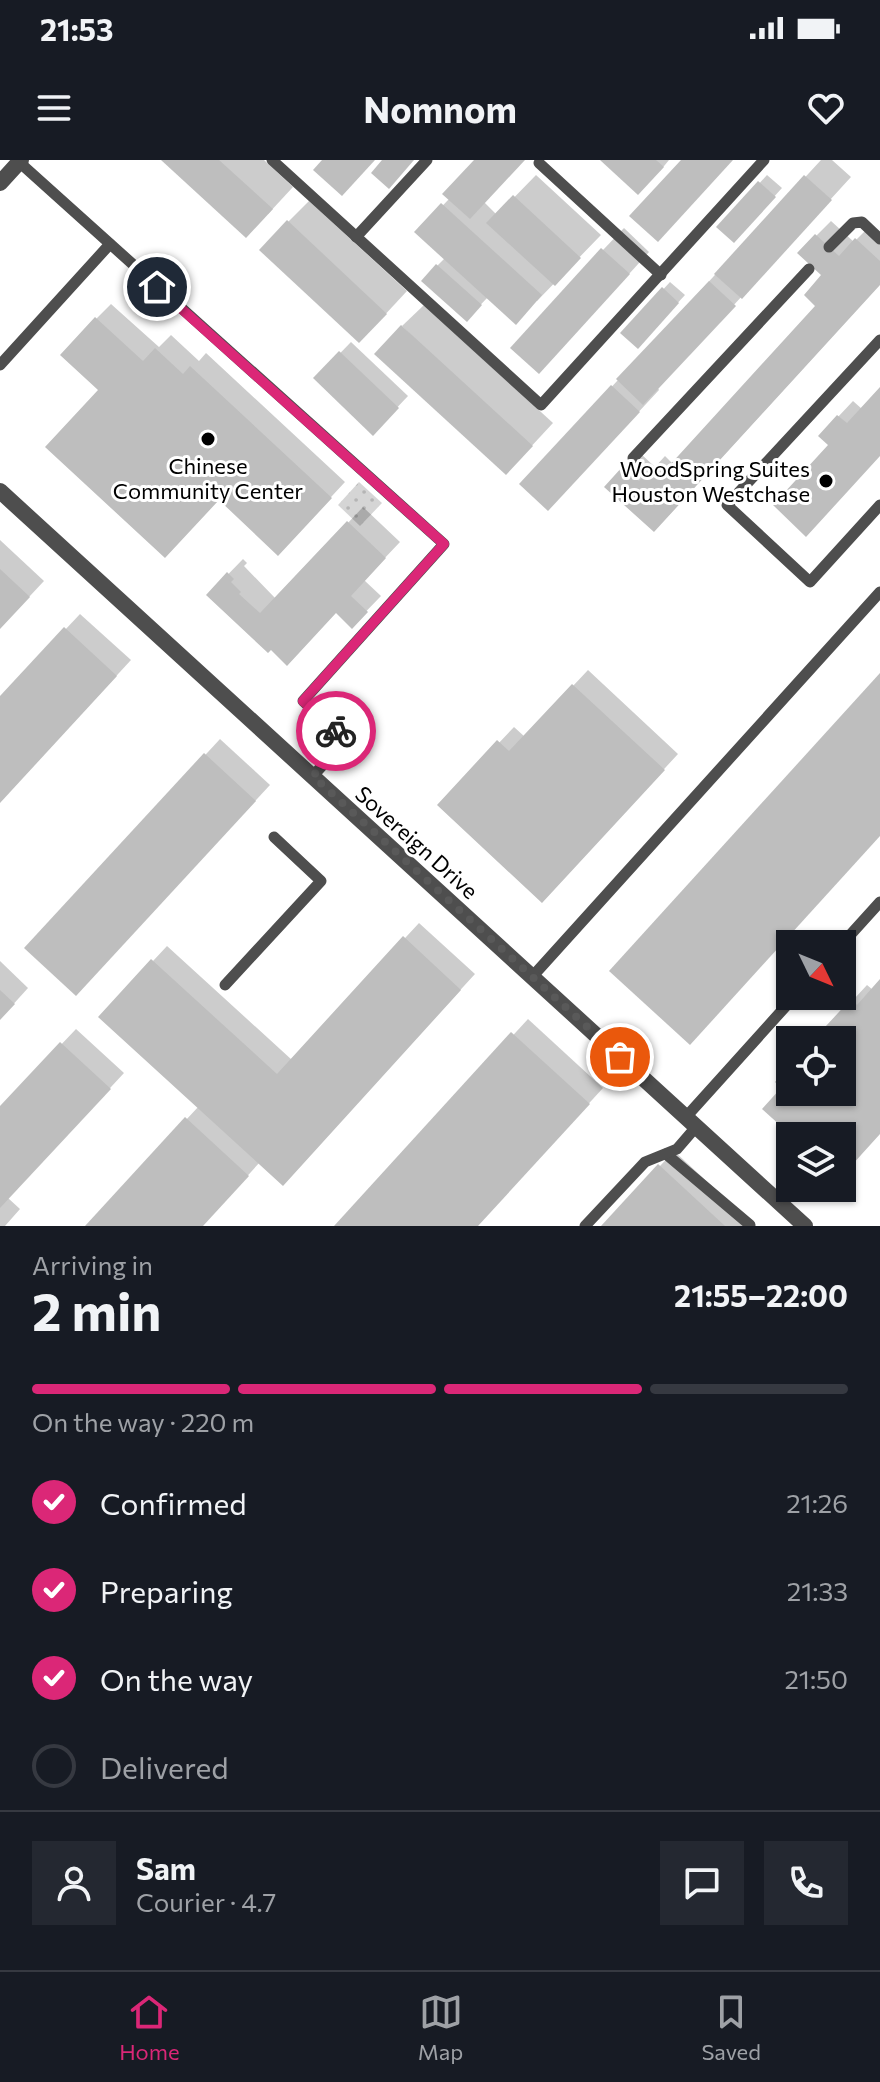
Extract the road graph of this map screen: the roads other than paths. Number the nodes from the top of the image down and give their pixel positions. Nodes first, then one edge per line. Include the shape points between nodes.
1 (272, 160) edge
2 (427, 160) edge
3 (764, 160) edge
4 (20, 161) edge
5 (539, 163) dead end
6 (0, 183) edge
7 (356, 237) junction
8 (880, 239) edge
9 (110, 244) junction
10 (829, 247) dead end
11 (809, 269) dead end
12 (661, 275) junction
13 (880, 340) edge
14 (0, 365) edge
15 (633, 458) dead end
16 (0, 491) edge
17 (880, 505) edge
18 (880, 592) edge
19 (313, 776) junction
20 (274, 837) dead end
21 (880, 902) edge
22 (855, 930) edge
23 (532, 977) junction
24 (225, 985) dead end
25 (783, 1010) edge
26 (691, 1122) junction
27 (666, 1154) junction
28 (750, 1225) edge
29 (585, 1226) edge
30 (805, 1226) edge

1 - 7 lane
2 - 7 lane
3 - 12 lane
4 - 6 street
4 - 9 lane
5 - 12 lane
7 - 12 lane via 541,405
8 - 10 lane via 862,222 853,223
9 - 14 lane
9 - 19 lane via 444,544 303,701 345,740
11 - 15 lane
13 - 17 lane via 727,505 810,582
16 - 19 street, Sovereign Drive
18 - 23 lane
19 - 23 street, Sovereign Drive
20 - 24 lane via 321,881
21 - 22 lane
23 - 26 street, Sovereign Drive
25 - 26 lane
26 - 27 lane via 677,1149
26 - 30 street, Sovereign Drive
27 - 28 lane
27 - 29 lane via 645,1162

